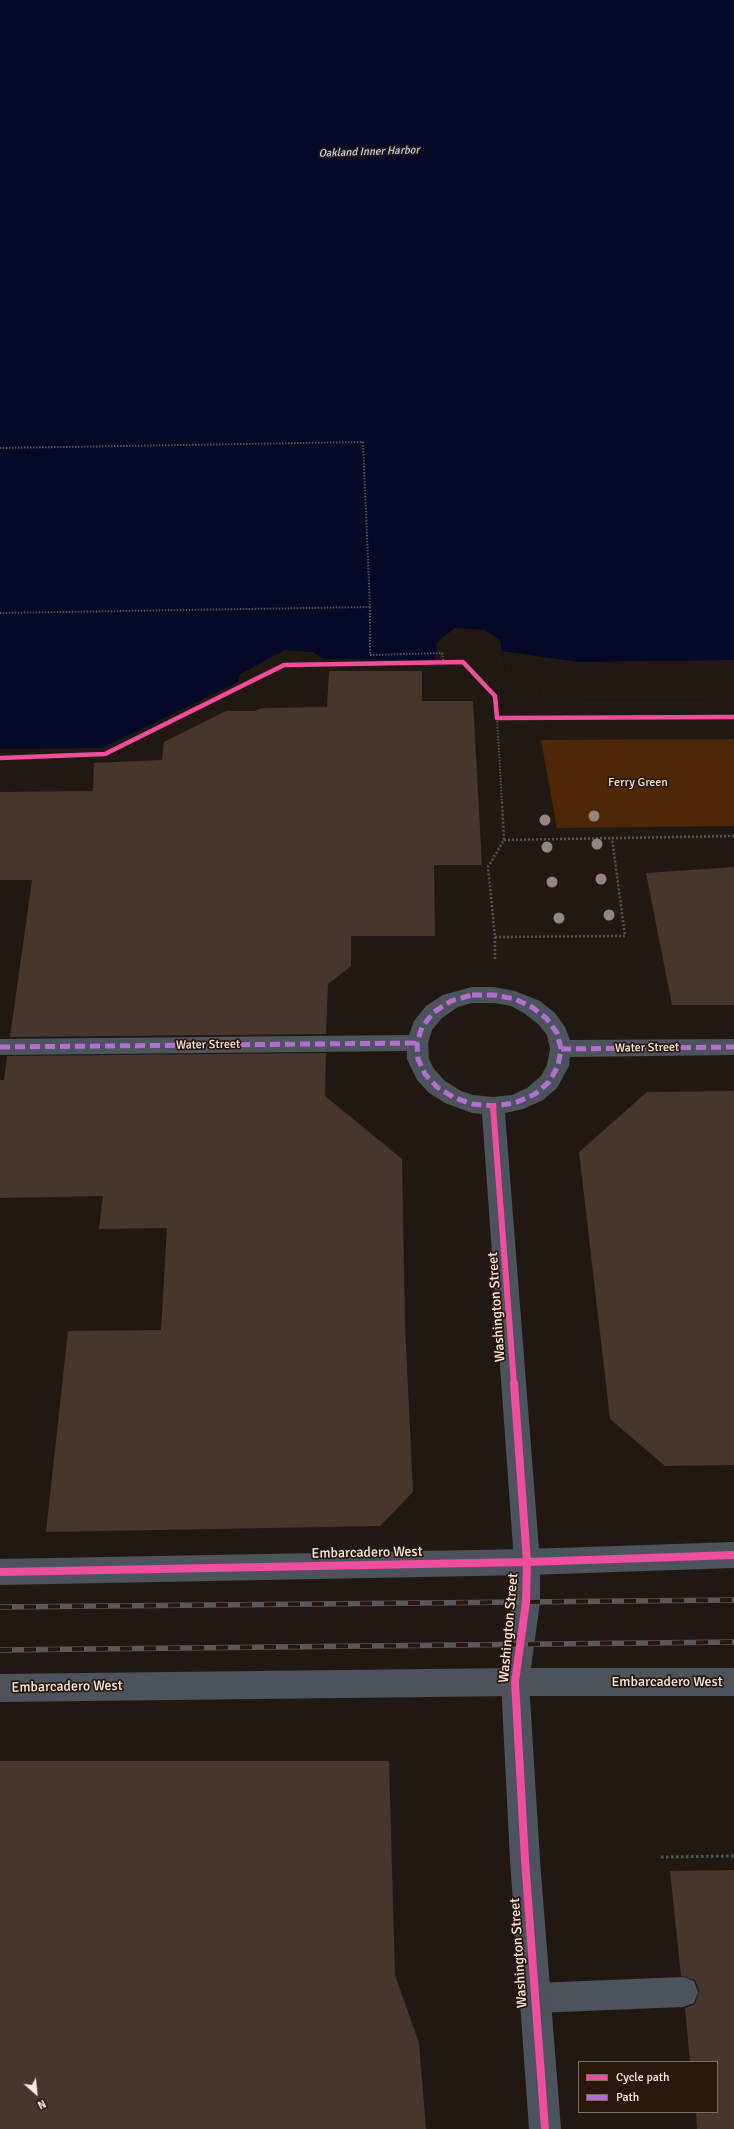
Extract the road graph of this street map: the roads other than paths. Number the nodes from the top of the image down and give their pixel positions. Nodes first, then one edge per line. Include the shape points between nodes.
1 (416, 1043) junction
2 (0, 1047) edge
3 (734, 1047) edge
4 (561, 1050) junction
5 (493, 1106) junction
6 (734, 1555) edge
7 (527, 1562) junction
8 (0, 1572) edge
9 (515, 1682) junction
10 (734, 1682) edge
11 (0, 1688) edge
12 (683, 1992) dead end
13 (535, 1998) junction
14 (545, 2129) edge

1 - 2 street, Water Street
1 - 4 street via 422,1027 434,1012 451,1001 472,995 494,995 515,999 532,1007 547,1019 557,1033
1 - 5 street via 418,1059 425,1074 437,1087 453,1097 472,1104
3 - 4 street, Water Street
4 - 5 street via 558,1066 550,1082 535,1094 515,1103
5 - 7 street, Washington Street
6 - 7 street, Embarcadero West
7 - 8 street, Embarcadero West
7 - 9 street, Washington Street via 526,1602
9 - 10 street, Embarcadero West
9 - 11 street, Embarcadero West
9 - 13 street, Washington Street
12 - 13 street
13 - 14 street, Washington Street

